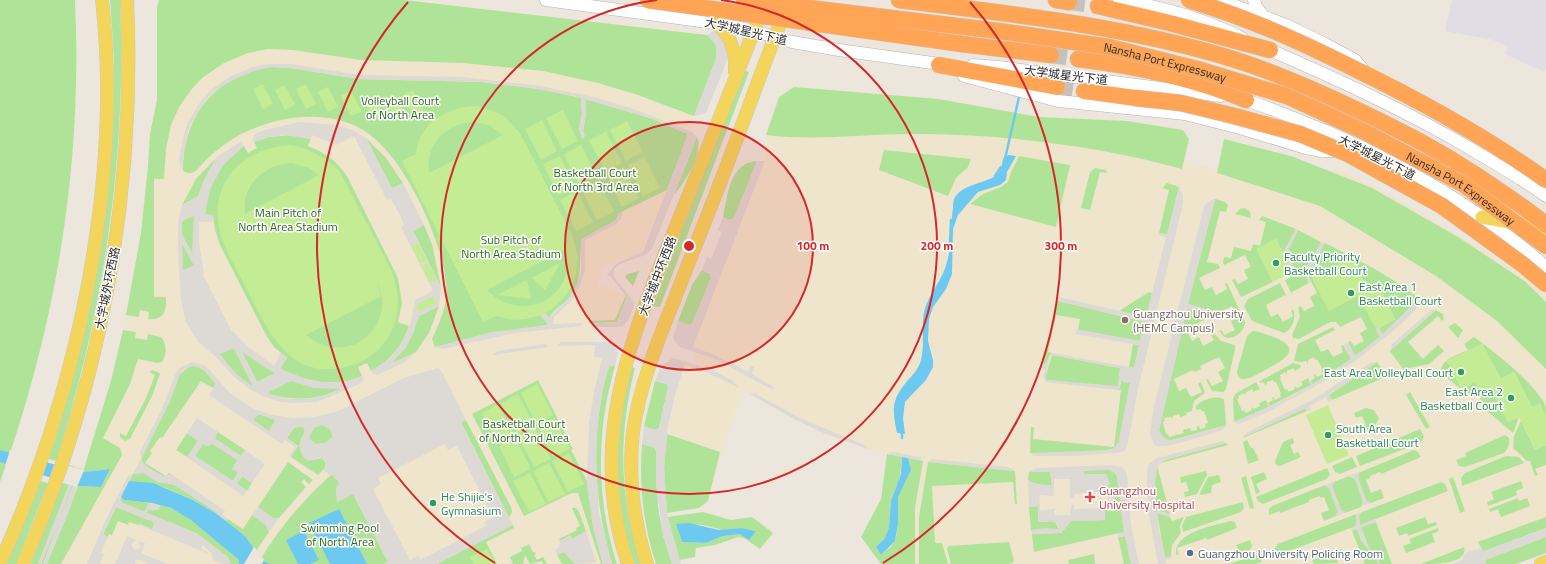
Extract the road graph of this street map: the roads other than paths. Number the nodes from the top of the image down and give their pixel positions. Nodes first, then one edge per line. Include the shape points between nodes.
1 (102, 0) edge
2 (127, 0) edge
3 (546, 0) edge
4 (648, 0) edge
5 (744, 0) edge
6 (766, 0) edge
7 (789, 0) edge
8 (899, 0) edge
9 (1119, 0) edge
10 (1188, 0) edge
11 (1220, 0) edge
12 (1254, 0) edge
13 (1098, 6) tunnel mouth
14 (1263, 16) junction
15 (715, 23) junction
16 (754, 31) junction
17 (774, 36) junction
18 (1270, 50) junction
19 (1051, 55) tunnel mouth
20 (1078, 59) tunnel mouth
21 (939, 65) junction
22 (734, 82) junction
23 (1056, 87) tunnel mouth
24 (1084, 91) tunnel mouth
25 (1246, 100) junction
26 (1391, 104) junction
27 (1359, 147) junction
28 (1546, 180) edge
29 (1546, 196) edge
30 (1482, 217) junction
31 (1546, 225) edge
32 (1546, 235) edge
33 (1546, 246) edge
34 (1546, 268) edge
35 (1546, 284) edge
36 (1546, 562) edge
37 (0, 563) edge
38 (24, 564) edge
39 (628, 564) edge
40 (647, 564) edge
41 (1541, 564) edge

1 - 37 main road, 大学城外环西路 via 108,89 104,154 88,283 73,351 42,456
2 - 38 main road, 大学城外环西路 via 129,72 126,146 116,241 105,304 93,360 62,463
3 - 15 main road, 大学城星光下道
4 - 19 highway, bridge
5 - 33 highway, Nansha Port Expressway, bridge via 1109,47 1197,69 1287,96 1365,132 1462,184
6 - 16 main road, 大学城中环西路
7 - 17 main road, 大学城中环西路
8 - 31 highway, Nansha Port Expressway via 1021,15 1113,31 1237,60 1349,105 1430,146 1481,178
9 - 18 main road via 1187,14
10 - 28 highway, bridge via 1265,26 1393,87 1472,131
11 - 14 main road
12 - 14 main road
13 - 18 highway
14 - 26 main road via 1355,60 1376,89
15 - 16 main road, 大学城星光下道
15 - 22 main road via 726,34 734,50
16 - 17 main road, 大学城星光下道
16 - 22 main road, 大学城中环西路
17 - 21 main road, 大学城星光下道 via 792,42
17 - 40 main road, 大学城中环西路 via 734,147 657,344 639,404 631,464 635,510
18 - 26 main road
20 - 25 highway via 1170,74
21 - 23 highway
21 - 25 main road, 大学城星光下道 via 1000,67
21 - 27 main road via 963,76 1058,101 1184,114 1320,151 1330,152
22 - 39 main road, 大学城中环西路 via 646,302 617,397 611,476 617,526
24 - 35 highway, bridge via 1181,103 1300,134 1348,154 1442,206
25 - 27 main road, 大学城星光下道 via 1313,125
26 - 29 main road via 1492,161
27 - 30 main road, 大学城星光下道
30 - 32 main road via 1525,225
30 - 34 main road, 大学城星光下道
36 - 41 main road

